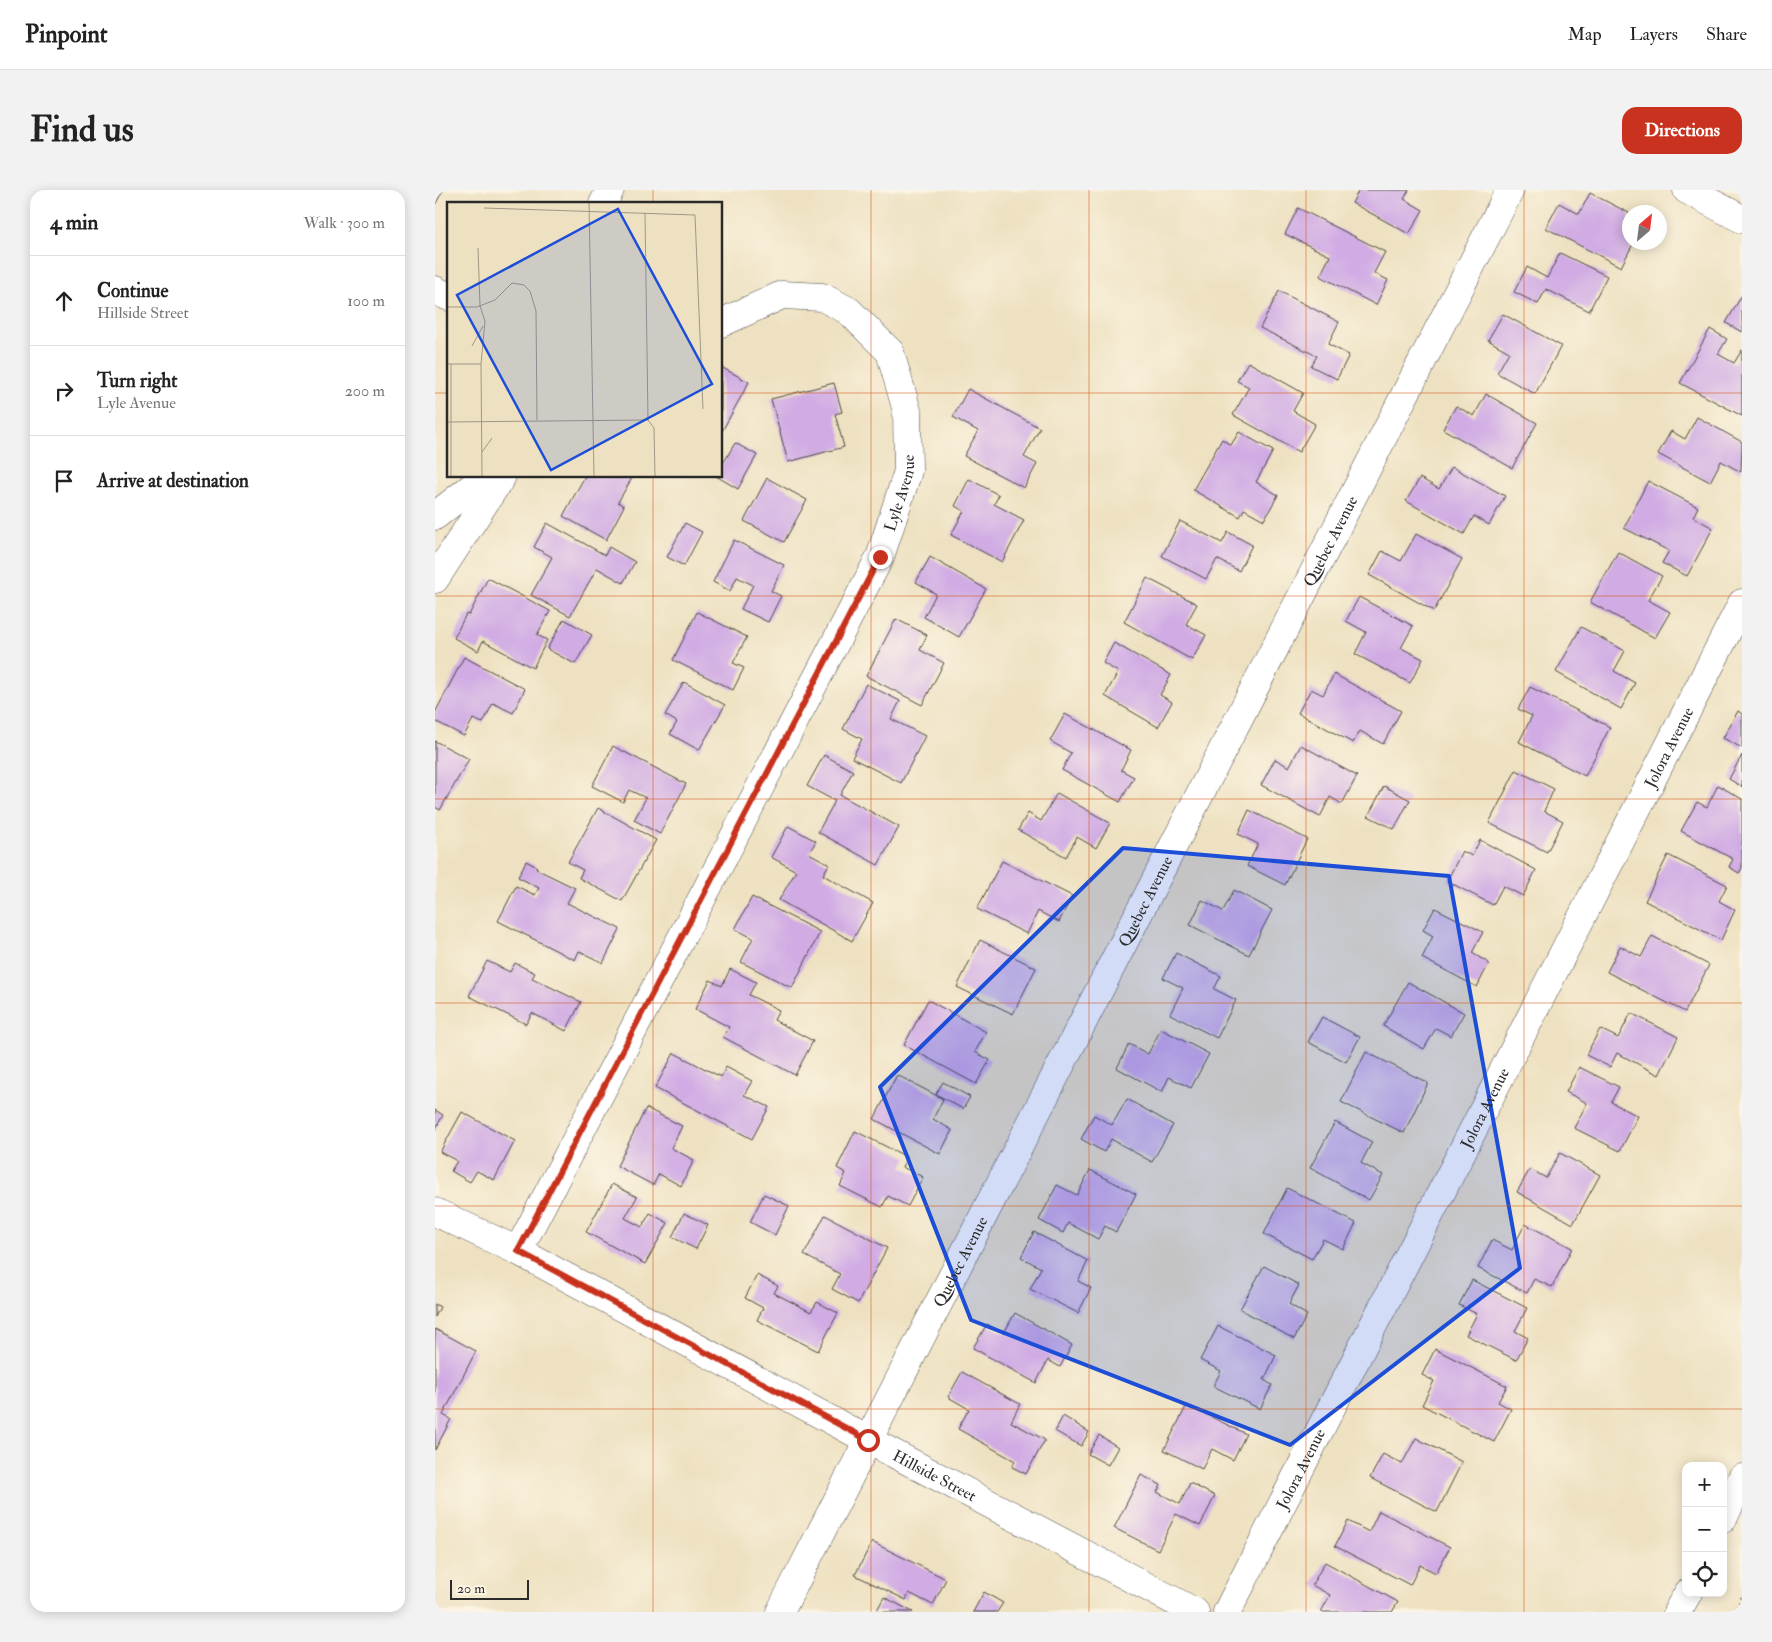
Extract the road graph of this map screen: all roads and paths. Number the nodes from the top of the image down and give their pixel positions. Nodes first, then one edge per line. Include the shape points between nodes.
1 (610, 190) edge
2 (1510, 190) edge
3 (1687, 190) edge
4 (604, 202) edge
5 (1742, 219) edge
6 (435, 290) edge
7 (447, 296) edge
8 (723, 322) edge
9 (483, 478) edge
10 (501, 478) edge
11 (435, 516) edge
12 (435, 579) edge
13 (1742, 603) edge
14 (435, 1212) edge
15 (518, 1251) junction
16 (868, 1440) junction
17 (1742, 1478) edge
18 (1727, 1510) edge
19 (1686, 1597) edge
20 (1742, 1597) edge
21 (780, 1612) edge
22 (1195, 1612) edge
23 (1227, 1612) edge
24 (1677, 1612) edge
25 (1735, 1612) edge

1 - 4 street
2 - 16 street, Quebec Avenue
3 - 5 street
6 - 7 street
8 - 15 street, Lyle Avenue via 782,295 822,297 849,311 890,352 907,411 908,470 880,557
9 - 11 street
10 - 12 street
13 - 23 street, Jolora Avenue
14 - 15 street, Hillside Street
15 - 16 street, Hillside Street
16 - 21 street, Quebec Avenue
16 - 22 street, Hillside Street
17 - 18 street
19 - 24 street
20 - 25 path

